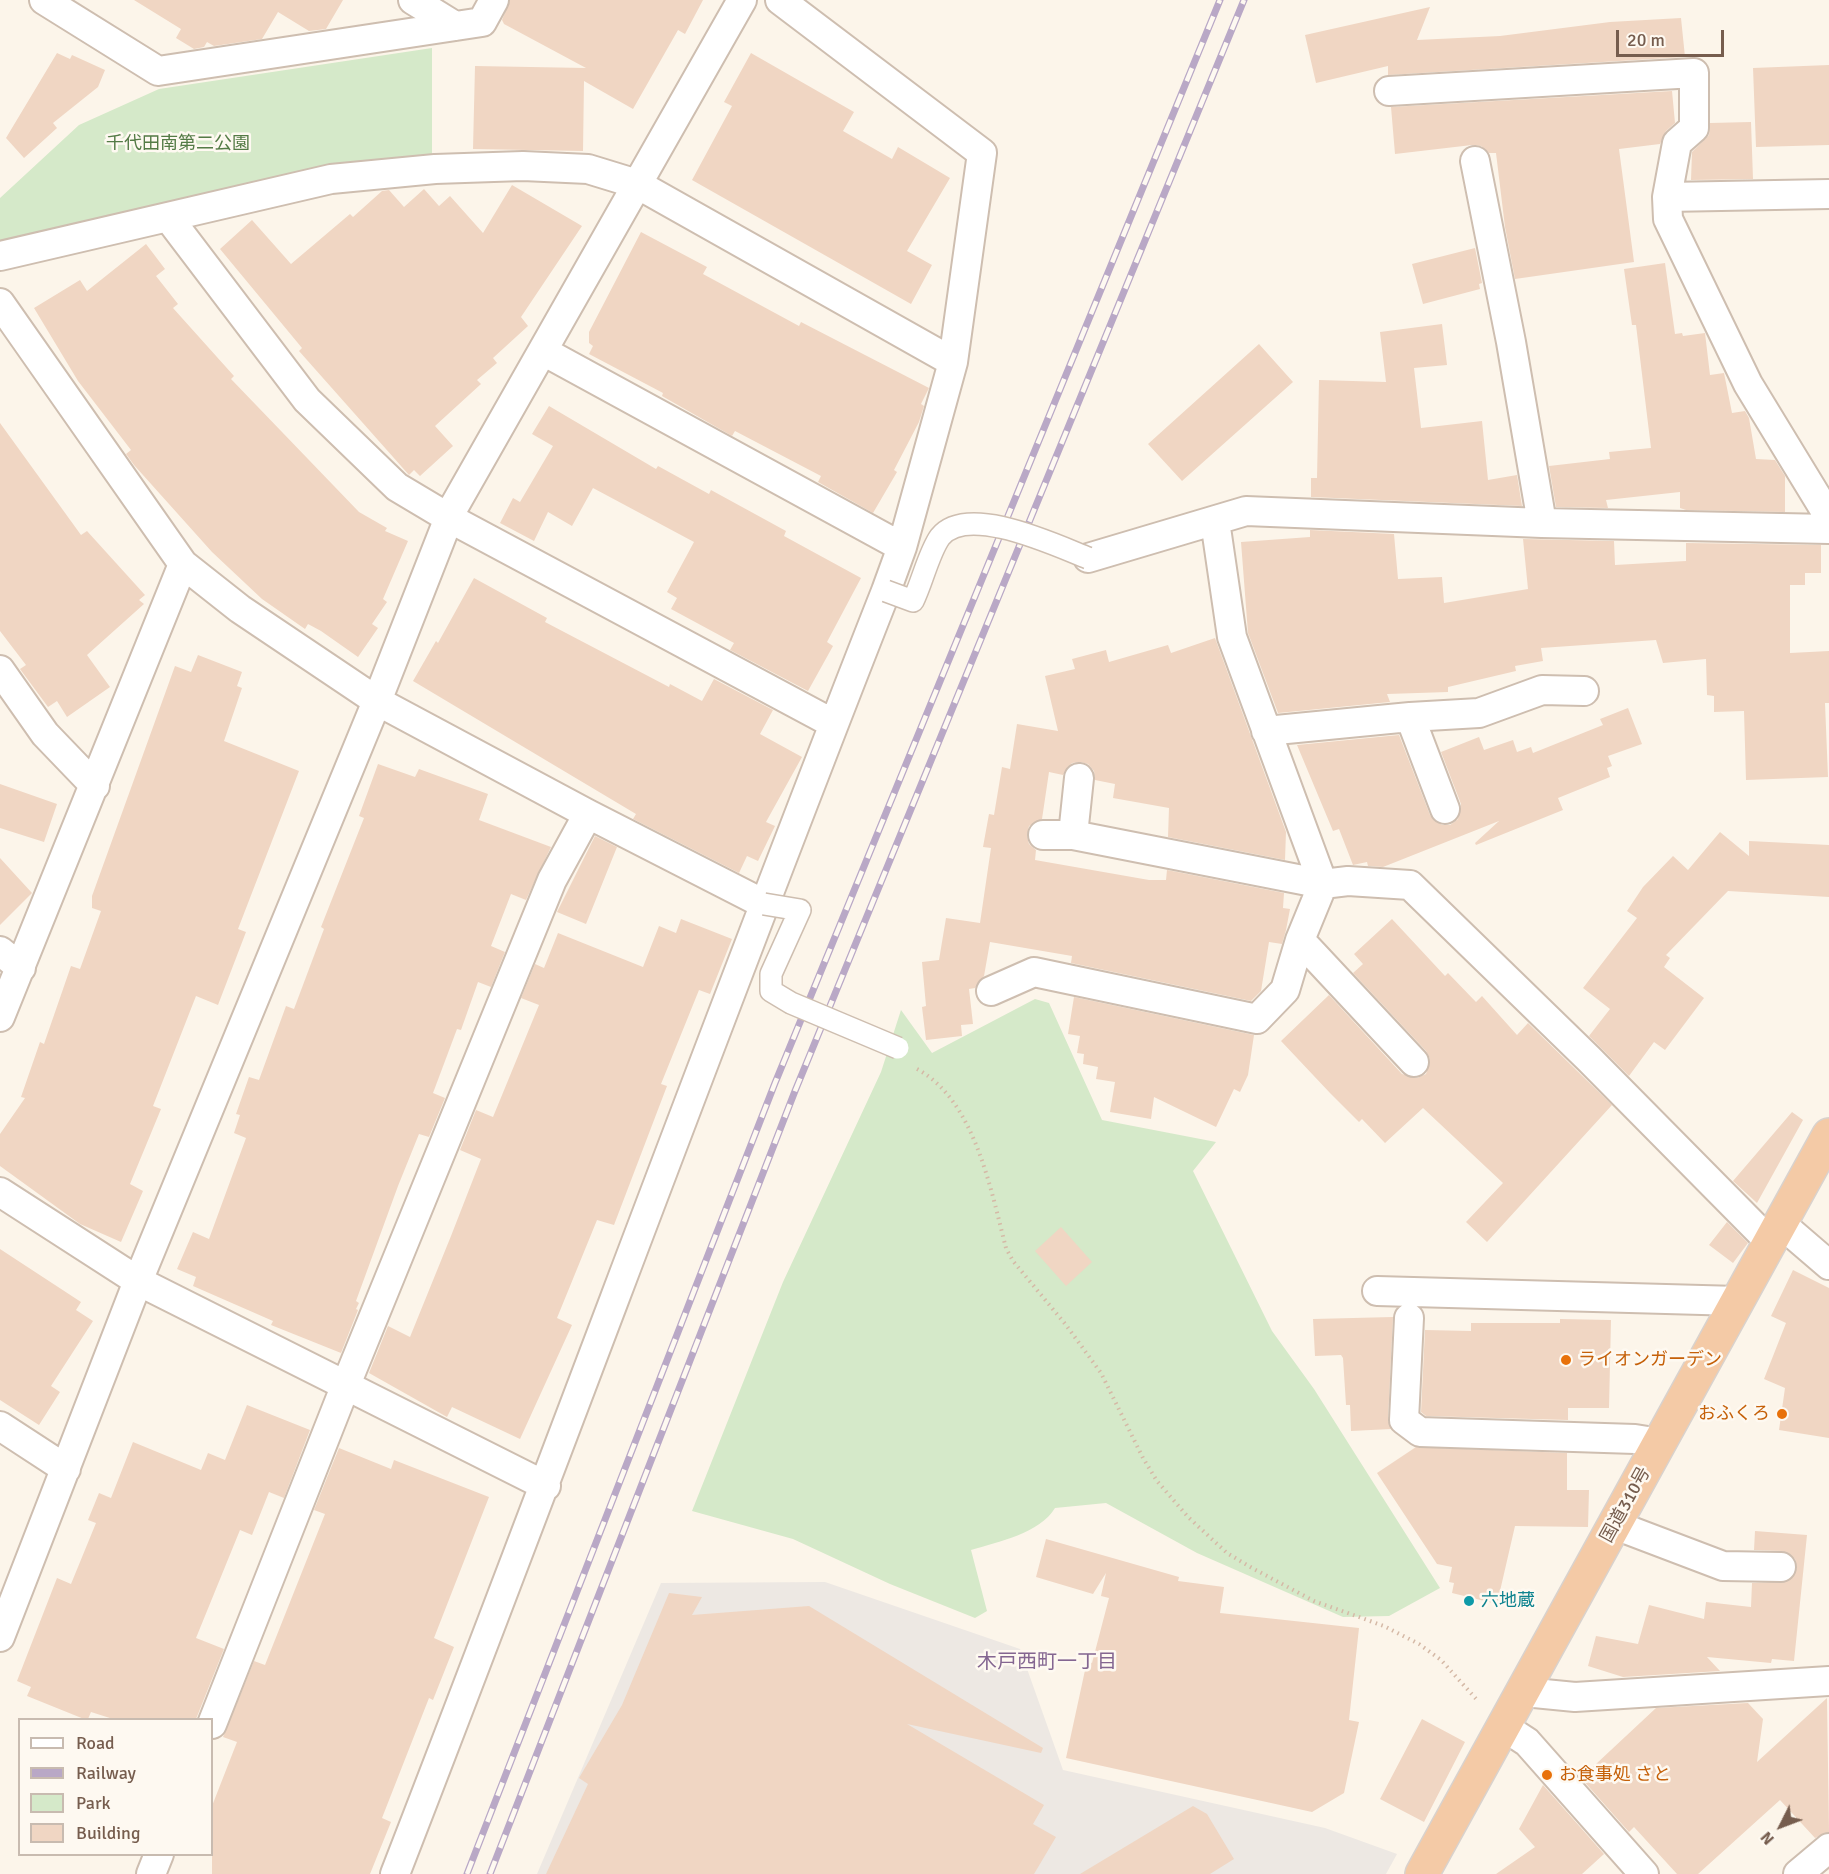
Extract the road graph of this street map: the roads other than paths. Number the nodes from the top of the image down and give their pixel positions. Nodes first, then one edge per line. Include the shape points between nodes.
1 (44, 0) edge
2 (412, 0) edge
3 (494, 0) edge
4 (742, 0) edge
5 (780, 0) edge
6 (455, 26) junction
7 (1389, 91) dead end
8 (1476, 161) dead end
9 (637, 184) junction
10 (1829, 194) edge
11 (1667, 197) junction
12 (168, 217) junction
13 (0, 256) edge
14 (0, 303) edge
15 (543, 351) junction
16 (953, 362) junction
17 (1829, 517) edge
18 (449, 518) junction
19 (1215, 521) junction
20 (1542, 522) junction
21 (1829, 529) edge
22 (902, 547) junction
23 (1088, 558) joint
24 (183, 564) junction
25 (886, 591) junction
26 (0, 670) edge
27 (1584, 691) dead end
28 (377, 701) junction
29 (1410, 717) junction
30 (834, 724) junction
31 (1266, 731) junction
32 (1078, 778) dead end
33 (95, 786) junction
34 (1445, 809) dead end
35 (588, 814) junction
36 (1044, 835) dead end
37 (1073, 835) junction
38 (1323, 884) junction
39 (764, 904) junction
40 (1300, 940) junction
41 (11, 959) edge
42 (991, 991) dead end
43 (0, 1017) edge
44 (898, 1048) road end
45 (1414, 1062) dead end
46 (1829, 1135) edge
47 (0, 1192) edge
48 (1775, 1233) junction
49 (1829, 1265) edge
50 (138, 1281) junction
51 (1377, 1291) dead end
52 (1738, 1301) junction
53 (1409, 1318) dead end
54 (345, 1387) junction
55 (0, 1426) edge
56 (1660, 1443) junction
57 (66, 1469) junction
58 (546, 1486) junction
59 (1615, 1525) junction
60 (1781, 1567) dead end
61 (0, 1637) edge
62 (1829, 1681) edge
63 (1524, 1692) junction
64 (213, 1721) edge
65 (1504, 1727) junction
66 (1829, 1848) edge
67 (158, 1856) edge
68 (1806, 1871) edge
69 (151, 1874) edge
70 (395, 1874) edge
71 (1422, 1874) edge
72 (1644, 1874) edge

1 - 6 street via 158,71
2 - 6 street
3 - 6 street via 482,22
4 - 9 street
5 - 16 street via 982,153
7 - 11 street via 1694,73 1694,128 1677,143
8 - 20 street
9 - 12 street via 588,169 435,169 331,179
9 - 15 street
9 - 16 street
10 - 11 street
11 - 17 street via 1668,219 1748,384
12 - 13 street
12 - 18 street via 307,400 397,487
14 - 24 street
15 - 18 street
15 - 22 street
16 - 22 street
18 - 28 street
18 - 30 street
19 - 20 street via 1246,511
19 - 23 street
19 - 31 street via 1232,637
20 - 21 street
22 - 25 street
23 - 25 street, bridge via 1026,534 970,523 951,527 939,538 913,601
24 - 28 street via 240,609
24 - 33 street
25 - 30 street
26 - 33 street via 45,734
27 - 29 street via 1542,690 1479,713
28 - 35 street
28 - 50 street
29 - 31 street
29 - 34 street
30 - 39 street
31 - 38 street
32 - 37 street
33 - 41 street
35 - 39 street
35 - 54 street via 552,880
36 - 37 street
37 - 38 street
38 - 40 street
38 - 48 street via 1348,881 1410,885
39 - 44 street, bridge via 800,910 771,974 771,991
39 - 58 street
40 - 42 street via 1285,990 1257,1019 1034,972
40 - 45 street
41 - 43 street
46 - 48 highway, 国道310号
47 - 50 street
48 - 49 street
48 - 52 highway, 国道310号
50 - 54 street
50 - 57 street
51 - 52 street
52 - 56 highway, 国道310号
53 - 56 street via 1404,1420 1420,1432
54 - 58 street
54 - 64 street
55 - 57 street
56 - 59 highway, 国道310号
57 - 61 street
58 - 70 street
59 - 60 street via 1723,1566
59 - 63 highway, 国道310号
62 - 63 street via 1575,1697
63 - 65 highway, 国道310号
65 - 71 highway, 国道310号
65 - 72 street via 1527,1742
66 - 68 street
67 - 69 street

